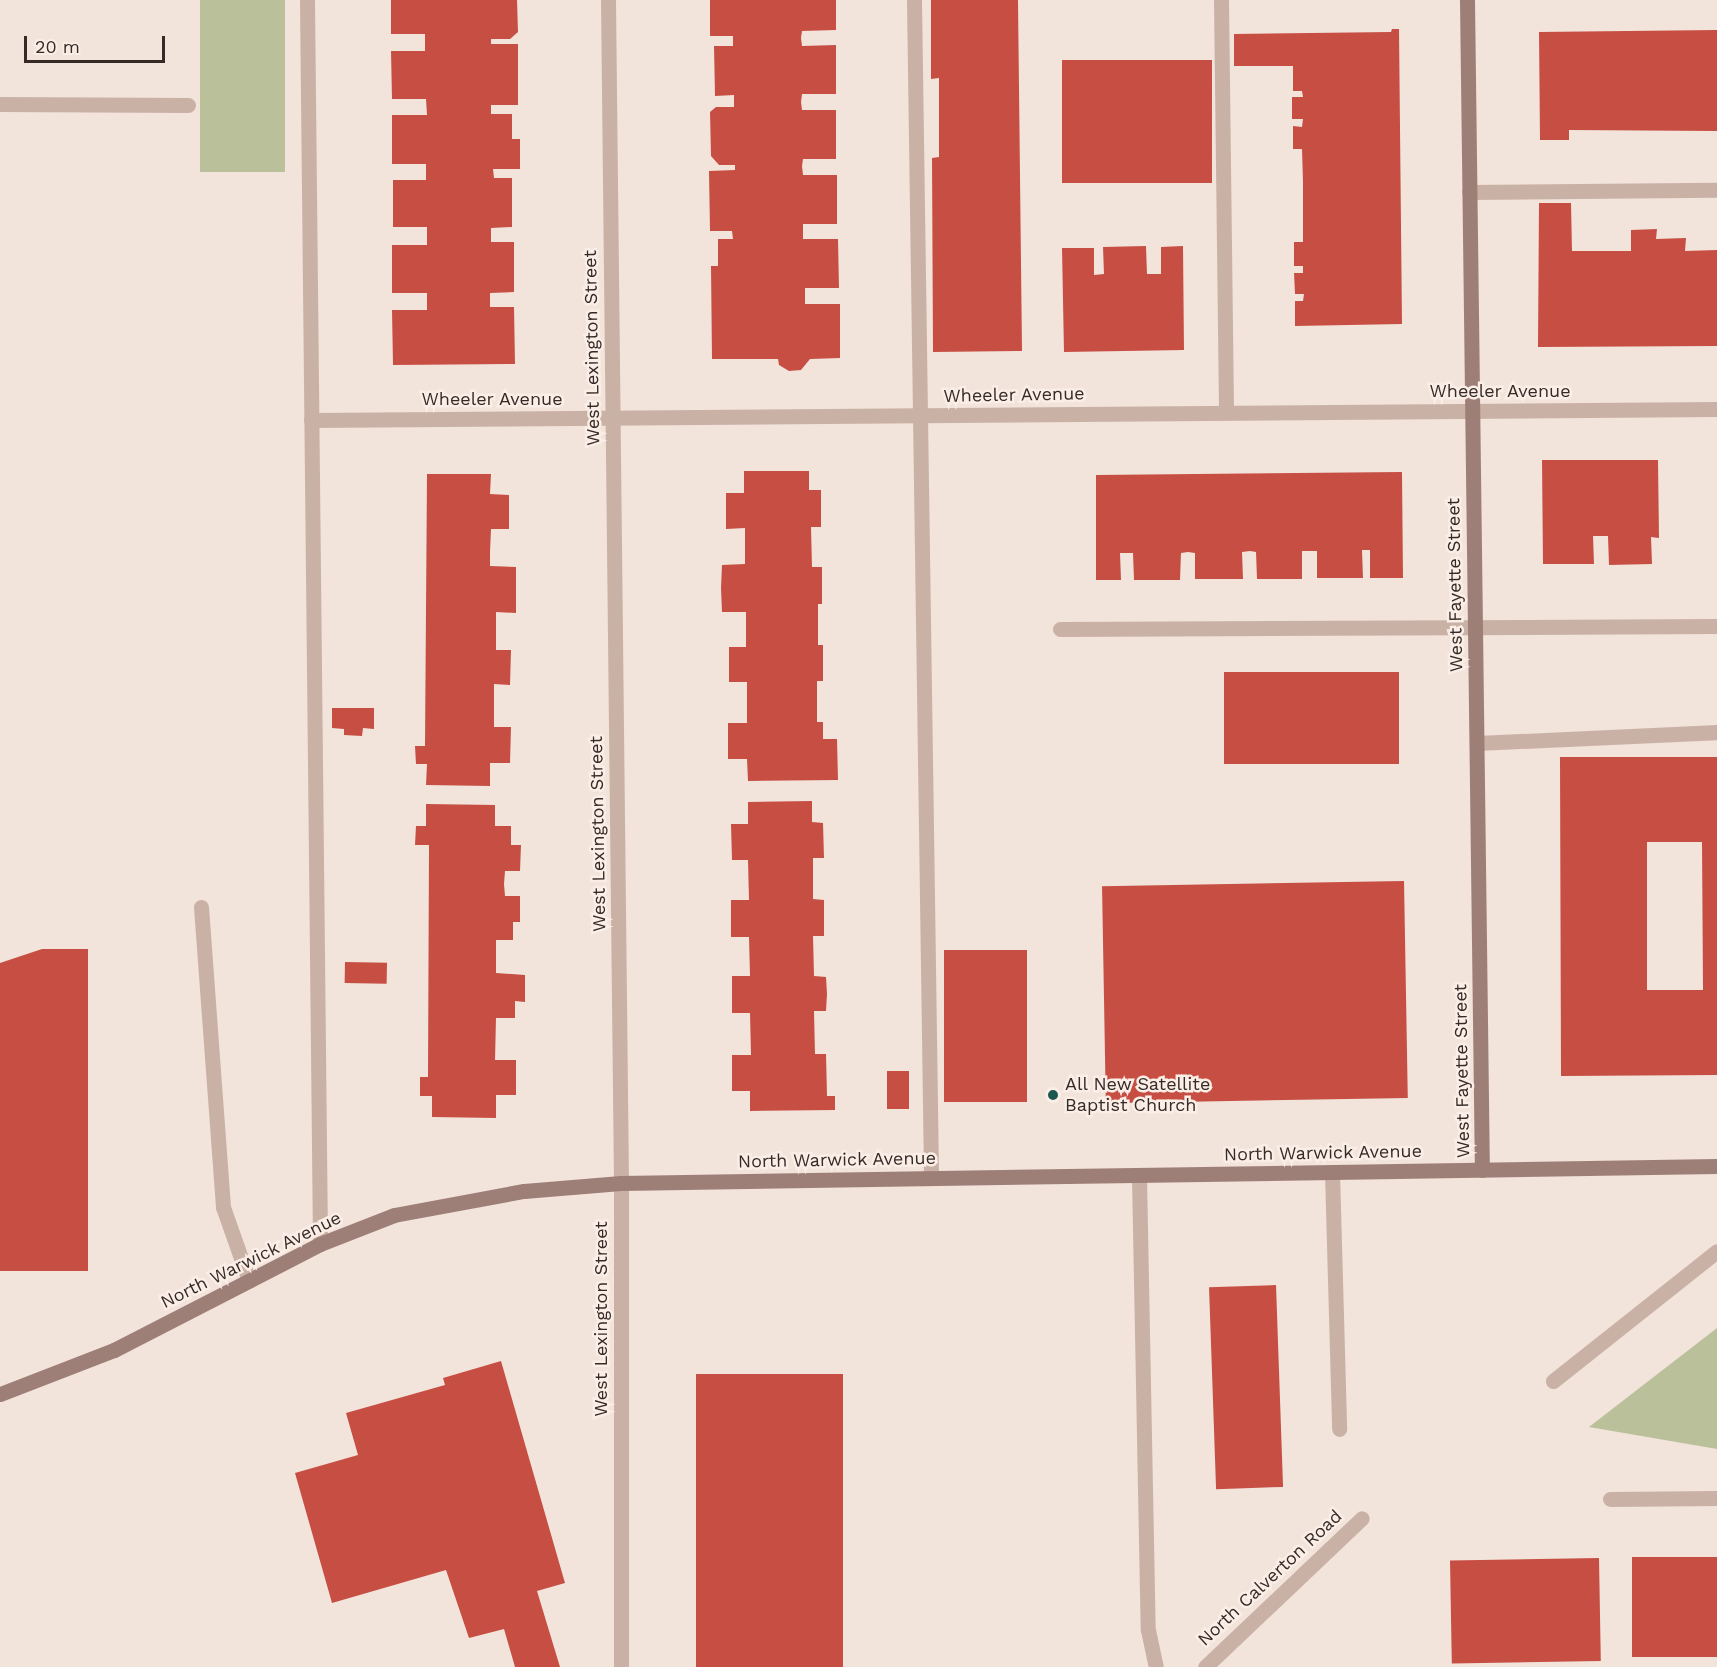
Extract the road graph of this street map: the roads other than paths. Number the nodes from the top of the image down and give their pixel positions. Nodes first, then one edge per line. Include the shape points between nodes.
1 (307, 0) edge
2 (608, 0) edge
3 (914, 0) edge
4 (1221, 0) edge
5 (1467, 0) edge
6 (0, 104) edge
7 (189, 105) dead end
8 (1717, 190) edge
9 (1469, 192) junction
10 (1717, 409) edge
11 (1472, 411) junction
12 (1226, 412) junction
13 (920, 415) junction
14 (613, 417) junction
15 (311, 420) junction
16 (1717, 626) edge
17 (1475, 627) junction
18 (1060, 628) dead end
19 (1717, 732) edge
20 (1477, 743) junction
21 (201, 907) dead end
22 (1717, 1166) edge
23 (1482, 1170) junction
24 (1332, 1172) junction
25 (1139, 1176) junction
26 (931, 1178) junction
27 (621, 1183) junction
28 (320, 1244) junction
29 (1717, 1251) edge
30 (249, 1281) junction
31 (1553, 1381) dead end
32 (0, 1394) edge
33 (1339, 1429) dead end
34 (1717, 1497) edge
35 (1610, 1499) dead end
36 (1362, 1518) dead end
37 (621, 1667) edge
38 (1156, 1667) edge
39 (1205, 1667) edge

1 - 15 street
2 - 14 street, West Lexington Street
3 - 13 street
4 - 12 street
5 - 9 street, West Fayette Street
6 - 7 street
8 - 9 street
9 - 11 street, West Fayette Street
10 - 11 street, Wheeler Avenue
11 - 12 street, Wheeler Avenue
11 - 17 street, West Fayette Street
12 - 13 street, Wheeler Avenue
13 - 14 street, Wheeler Avenue
13 - 26 street
14 - 15 street, Wheeler Avenue
14 - 27 street, West Lexington Street
15 - 28 street
16 - 17 street
17 - 18 street
17 - 20 street, West Fayette Street
19 - 20 street
20 - 23 street, West Fayette Street
21 - 30 street via 223,1207
22 - 23 street, North Warwick Avenue
23 - 24 street, North Warwick Avenue
24 - 25 street, North Warwick Avenue
24 - 33 street
25 - 26 street, North Warwick Avenue
25 - 38 street via 1148,1630
26 - 27 street, North Warwick Avenue
27 - 28 street, North Warwick Avenue via 460,1200 394,1215
27 - 37 street, West Lexington Street
28 - 30 street, North Warwick Avenue
29 - 31 street
30 - 32 street, North Warwick Avenue via 114,1350
34 - 35 street
36 - 39 street, North Calverton Road

